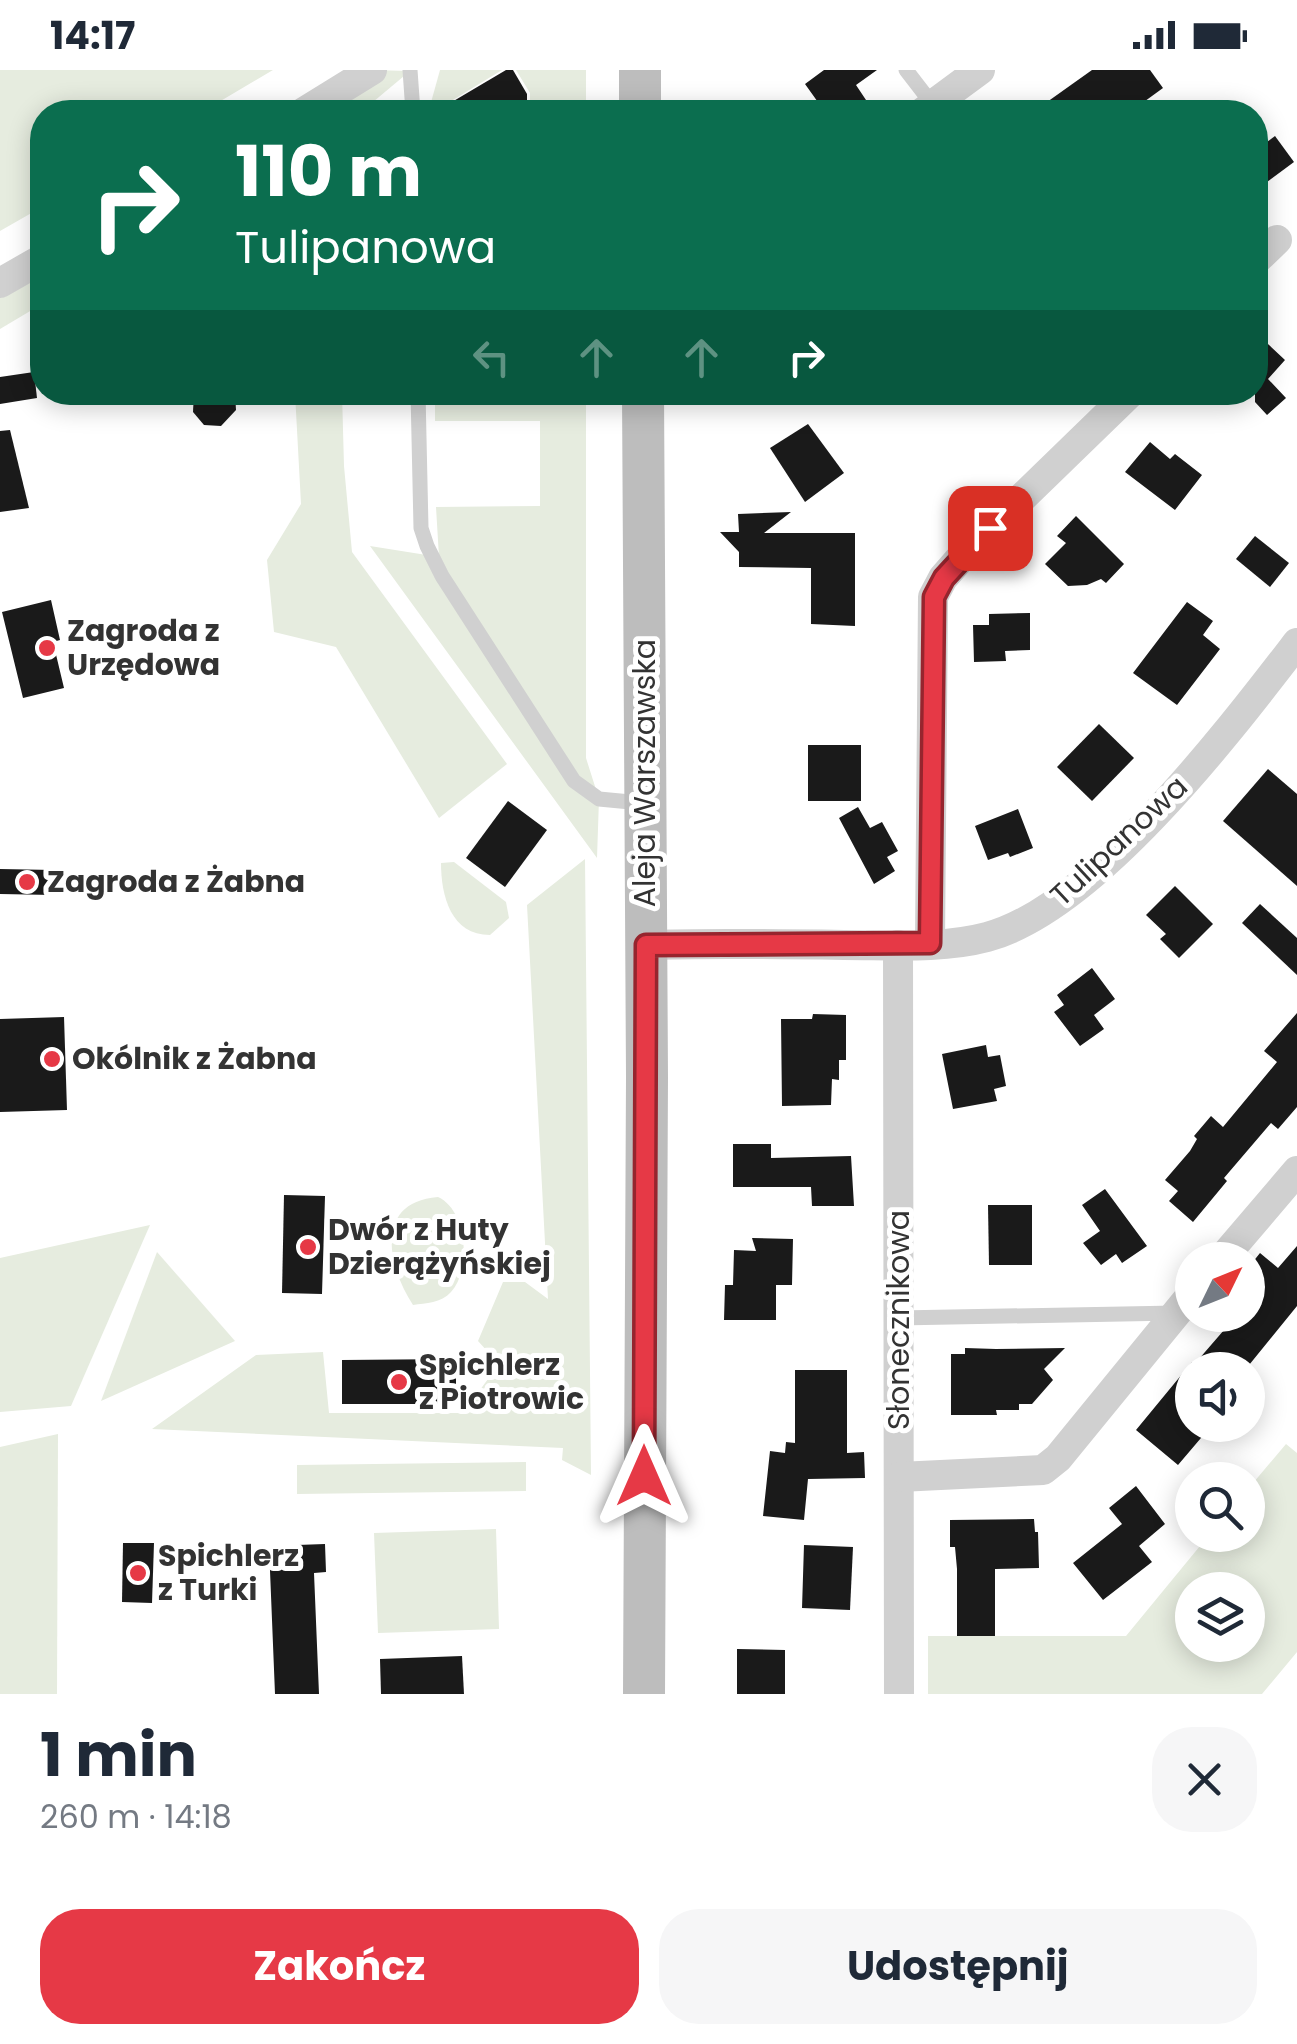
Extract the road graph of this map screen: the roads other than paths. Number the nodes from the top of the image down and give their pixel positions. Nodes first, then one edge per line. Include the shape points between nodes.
1 (372, 70) edge
2 (410, 70) edge
3 (640, 70) edge
4 (906, 70) edge
5 (980, 70) edge
6 (323, 100) edge
7 (412, 100) edge
8 (640, 100) edge
9 (923, 100) edge
10 (940, 100) edge
11 (30, 267) edge
12 (0, 283) edge
13 (418, 405) edge
14 (643, 405) edge
15 (1118, 405) edge
16 (1297, 642) edge
17 (645, 804) junction
18 (930, 943) junction
19 (646, 945) junction
20 (898, 946) junction
21 (1297, 1171) edge
22 (1236, 1242) edge
23 (1175, 1304) edge
24 (1175, 1315) edge
25 (898, 1318) junction
26 (900, 1477) junction
27 (644, 1694) edge
28 (899, 1694) edge

1 - 6 street
2 - 7 lane
3 - 8 street
4 - 9 lane
5 - 10 street
11 - 12 street
13 - 17 lane via 427,546 560,762 590,795
14 - 17 street, Aleja Warszawska
15 - 18 street via 964,554 934,597
16 - 18 street, Tulipanowa via 1214,748 1082,884 1022,924 987,937
17 - 19 street, Aleja Warszawska
18 - 20 street, Tulipanowa
19 - 20 street, Tulipanowa
19 - 27 street, Aleja Warszawska
20 - 25 street, Słonecznikowa
21 - 22 street
23 - 25 lane
24 - 26 street via 1042,1470
25 - 26 street, Słonecznikowa
26 - 28 street, Słonecznikowa

